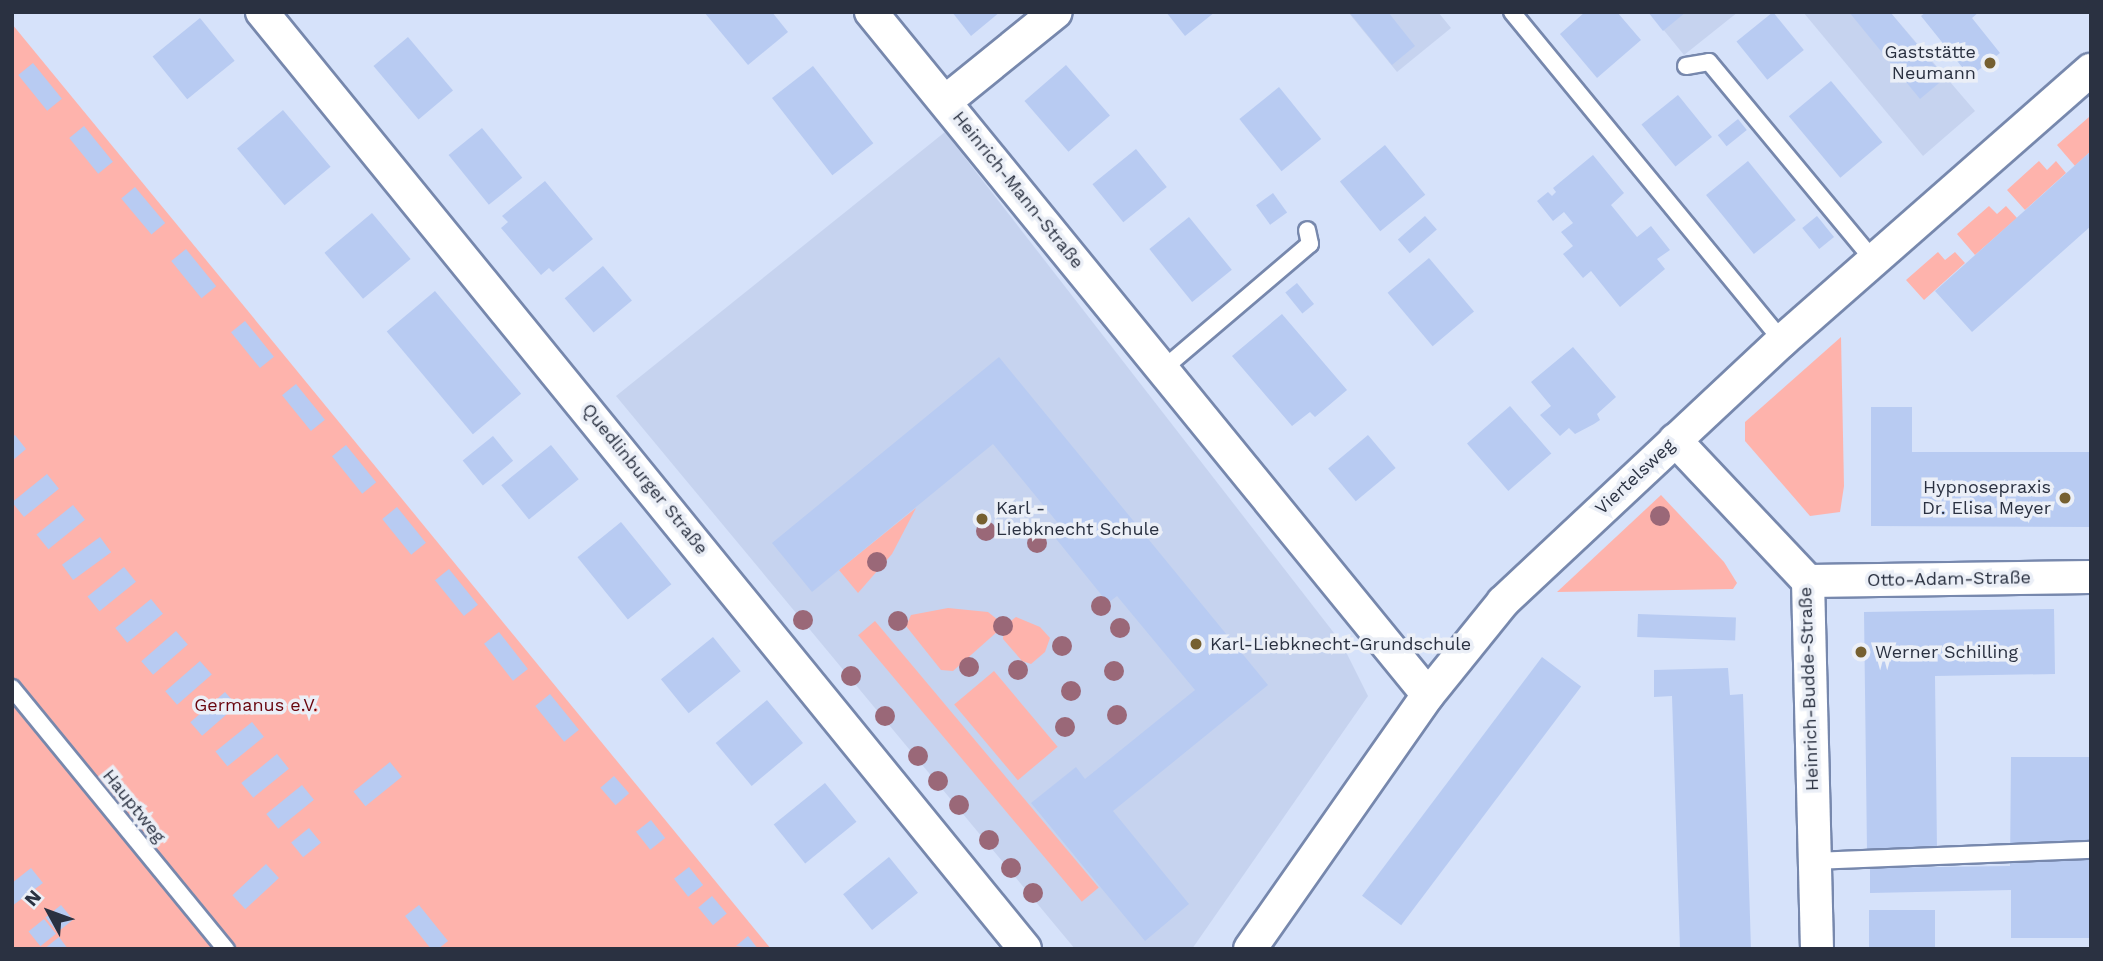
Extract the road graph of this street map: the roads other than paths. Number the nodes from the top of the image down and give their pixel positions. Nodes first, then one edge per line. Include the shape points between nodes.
1 (262, 12) edge
2 (872, 12) edge
3 (1056, 12) edge
4 (1512, 12) edge
5 (1686, 66) dead end
6 (2091, 70) edge
7 (946, 101) junction
8 (1307, 230) dead end
9 (1874, 261) junction
10 (1782, 341) junction
11 (1163, 369) junction
12 (1675, 440) junction
13 (2091, 577) edge
14 (1808, 581) junction
15 (12, 688) edge
16 (1427, 695) junction
17 (2091, 850) edge
18 (1815, 861) junction
19 (226, 949) edge
20 (1025, 949) edge
21 (1250, 949) edge
22 (1817, 949) edge

1 - 20 street, Quedlinburger Straße
2 - 7 street, Heinrich-Mann-Straße
3 - 7 street
4 - 10 lane
5 - 9 lane via 1709,62
6 - 9 street, Viertelsweg
7 - 11 street, Heinrich-Mann-Straße
8 - 11 lane via 1310,244
9 - 10 street, Viertelsweg
10 - 12 street, Viertelsweg
11 - 16 street, Heinrich-Mann-Straße
12 - 14 street, Heinrich-Budde-Straße
12 - 16 street, Viertelsweg via 1503,602
13 - 14 street, Otto-Adam-Straße
14 - 18 street, Heinrich-Budde-Straße
15 - 19 lane, Hauptweg
16 - 21 street, Viertelsweg
17 - 18 lane
18 - 22 street, Heinrich-Budde-Straße

